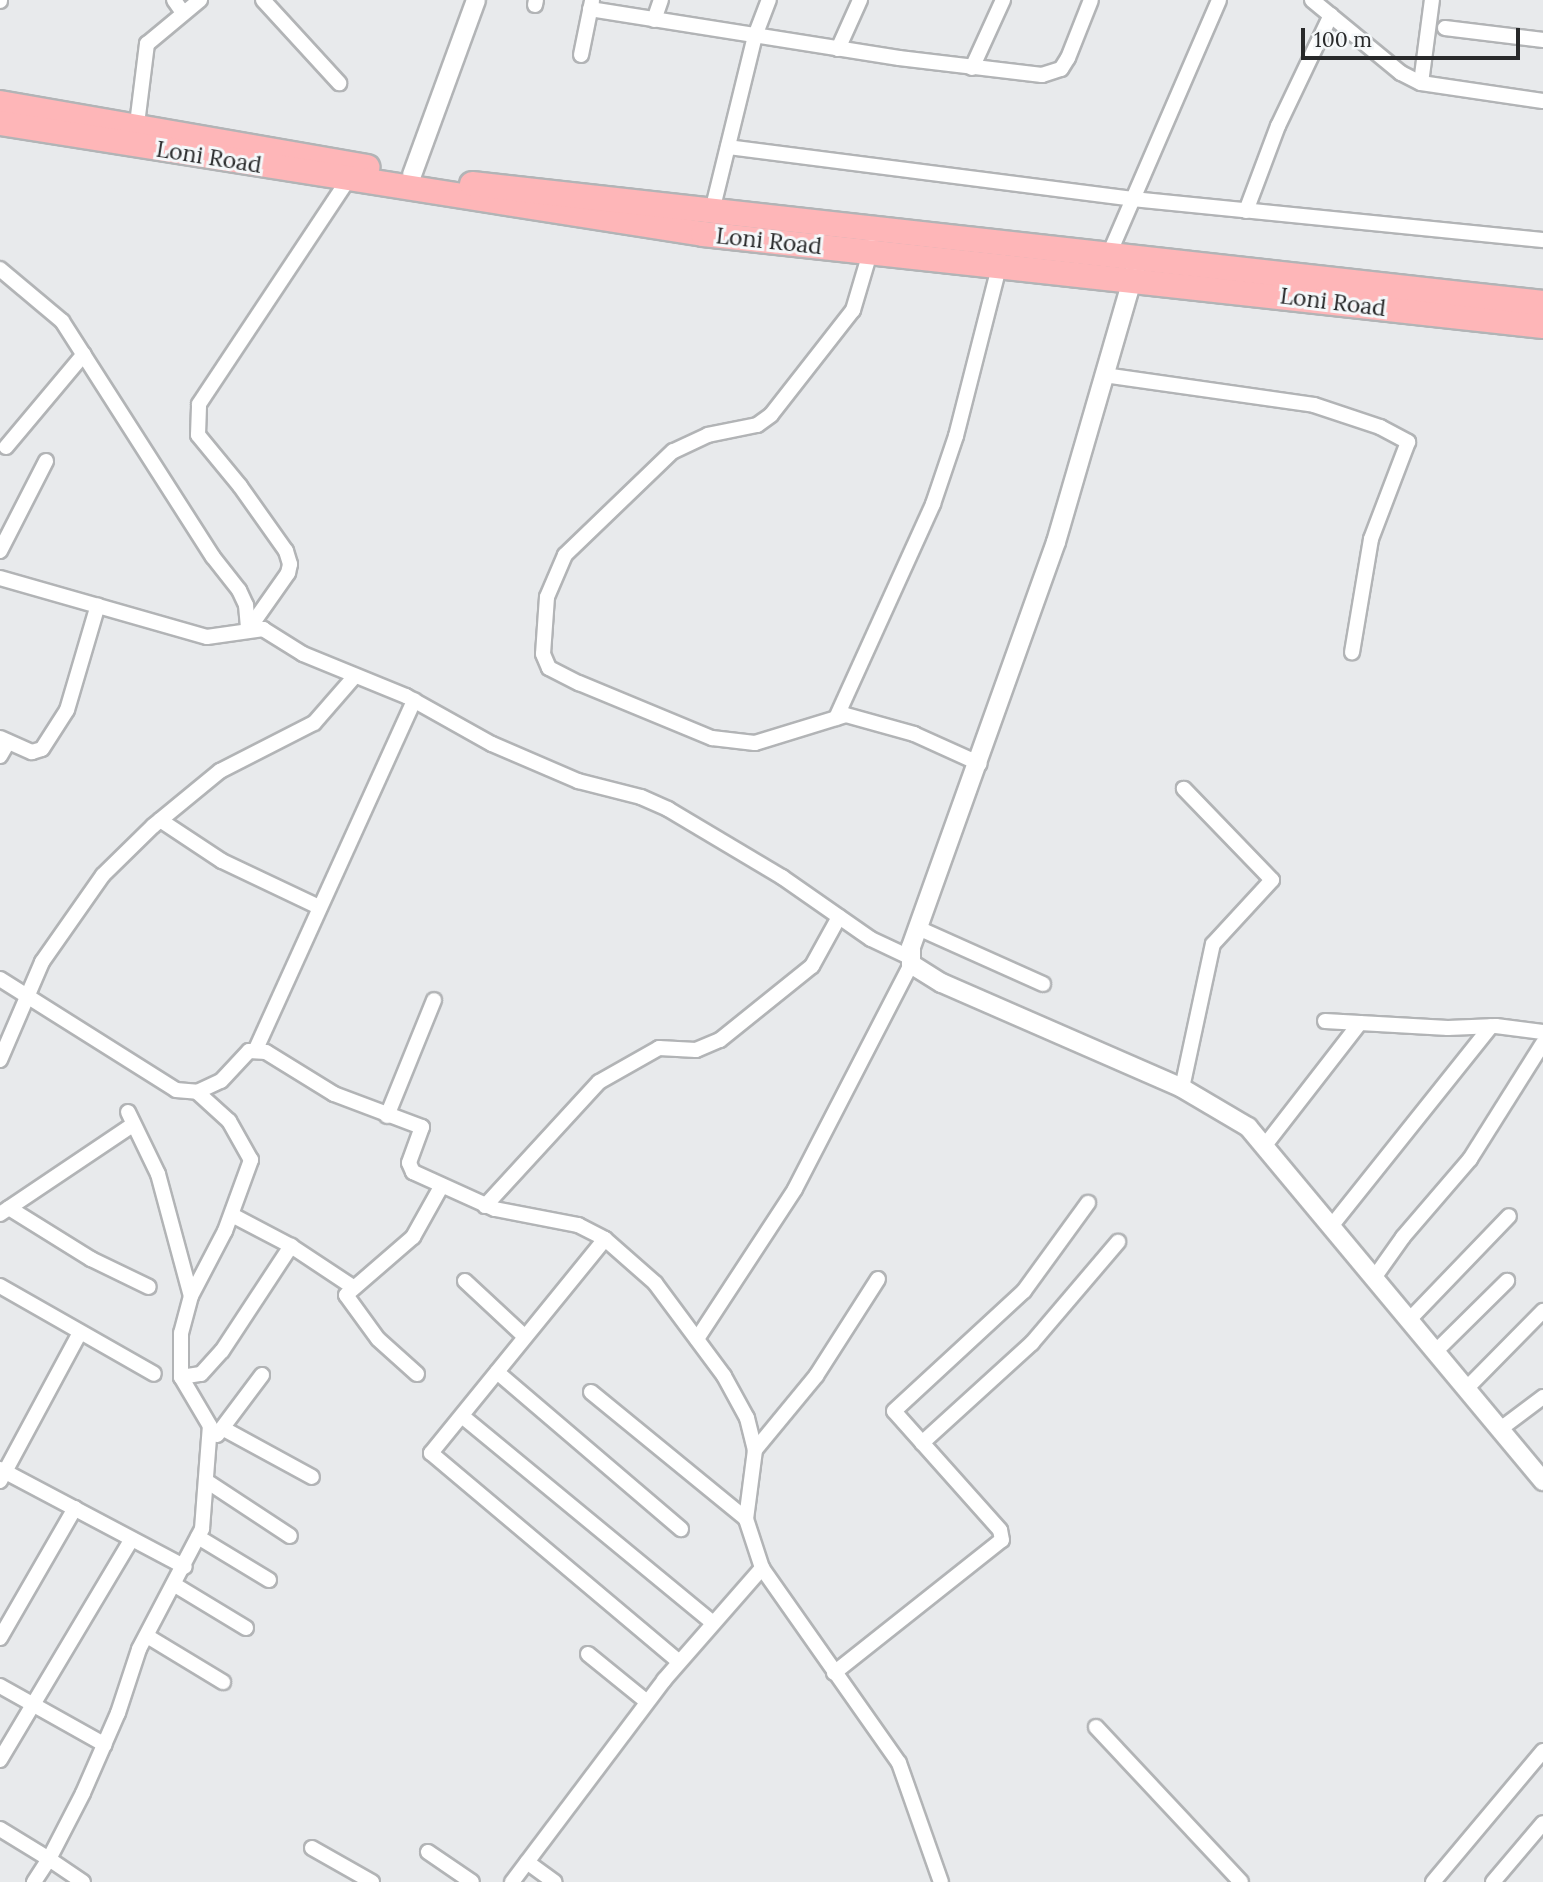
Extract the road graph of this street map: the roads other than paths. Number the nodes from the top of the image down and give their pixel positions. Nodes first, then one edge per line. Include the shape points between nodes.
1 (174, 0) edge
2 (200, 0) edge
3 (263, 0) edge
4 (476, 0) edge
5 (661, 0) edge
6 (769, 0) edge
7 (860, 0) edge
8 (1003, 0) edge
9 (1091, 0) edge
10 (1219, 0) edge
11 (1312, 0) edge
12 (1432, 0) edge
13 (592, 4) edge
14 (183, 13) junction
15 (1331, 15) junction
16 (654, 20) junction
17 (1445, 28) dead end
18 (755, 36) junction
19 (1543, 40) edge
20 (838, 49) junction
21 (581, 55) dead end
22 (972, 68) junction
23 (339, 83) dead end
24 (1420, 83) junction
25 (1543, 101) edge
26 (0, 103) edge
27 (0, 123) edge
28 (137, 124) junction
29 (728, 147) junction
30 (412, 174) junction
31 (348, 180) junction
32 (1132, 199) junction
33 (712, 211) junction
34 (1246, 211) junction
35 (873, 239) junction
36 (1543, 240) edge
37 (1000, 264) junction
38 (1104, 266) junction
39 (0, 269) edge
40 (1135, 270) junction
41 (1543, 303) edge
42 (1543, 326) edge
43 (84, 354) junction
44 (1104, 376) junction
45 (6, 447) dead end
46 (46, 461) dead end
47 (0, 551) edge
48 (0, 578) edge
49 (98, 605) junction
50 (248, 630) junction
51 (1352, 652) dead end
52 (355, 676) junction
53 (414, 700) junction
54 (836, 718) junction
55 (4, 740) edge
56 (0, 756) edge
57 (980, 764) junction
58 (1184, 789) dead end
59 (160, 820) junction
60 (319, 907) junction
61 (839, 917) junction
62 (918, 928) junction
63 (910, 960) junction
64 (0, 979) edge
65 (1043, 984) dead end
66 (29, 996) junction
67 (434, 1000) dead end
68 (1325, 1021) dead end
69 (1360, 1023) junction
70 (1492, 1026) junction
71 (1543, 1032) edge
72 (1543, 1043) edge
73 (256, 1049) junction
74 (0, 1060) edge
75 (1182, 1088) junction
76 (197, 1093) junction
77 (387, 1116) junction
78 (1266, 1144) junction
79 (441, 1187) junction
80 (1088, 1203) dead end
81 (485, 1206) junction
82 (4, 1211) edge
83 (232, 1215) junction
84 (1509, 1216) dead end
85 (1333, 1224) junction
86 (605, 1239) junction
87 (1118, 1242) dead end
88 (291, 1246) junction
89 (1374, 1278) junction
90 (878, 1279) dead end
91 (465, 1281) dead end
92 (1507, 1281) dead end
93 (0, 1286) edge
94 (149, 1287) dead end
95 (353, 1287) junction
96 (191, 1296) junction
97 (1543, 1311) edge
98 (1409, 1320) junction
99 (79, 1335) junction
100 (524, 1336) junction
101 (696, 1339) junction
102 (1436, 1351) junction
103 (497, 1372) junction
104 (154, 1374) dead end
105 (417, 1374) dead end
106 (262, 1375) dead end
107 (181, 1377) junction
108 (1466, 1389) junction
109 (591, 1392) dead end
110 (1543, 1397) edge
111 (462, 1416) junction
112 (224, 1429) junction
113 (1499, 1430) junction
114 (209, 1441) junction
115 (922, 1443) junction
116 (755, 1451) junction
117 (2, 1474) edge
118 (312, 1477) dead end
119 (1543, 1481) edge
120 (208, 1482) junction
121 (75, 1508) junction
122 (746, 1519) junction
123 (681, 1529) dead end
124 (290, 1536) dead end
125 (198, 1537) junction
126 (132, 1539) junction
127 (184, 1567) junction
128 (762, 1569) junction
129 (269, 1580) dead end
130 (175, 1585) junction
131 (712, 1622) junction
132 (247, 1628) dead end
133 (147, 1636) junction
134 (0, 1638) edge
135 (588, 1654) dead end
136 (679, 1662) junction
137 (834, 1673) junction
138 (223, 1682) dead end
139 (0, 1686) edge
140 (647, 1702) junction
141 (34, 1703) junction
142 (1096, 1727) dead end
143 (105, 1745) junction
144 (1543, 1751) edge
145 (0, 1760) edge
146 (1543, 1823) edge
147 (0, 1829) edge
148 (312, 1848) dead end
149 (428, 1852) dead end
150 (49, 1859) junction
151 (527, 1862) junction
152 (34, 1882) edge
153 (83, 1882) edge
154 (372, 1882) edge
155 (472, 1882) edge
156 (512, 1882) edge
157 (555, 1882) edge
158 (942, 1882) edge
159 (1241, 1882) edge
160 (1433, 1882) edge
161 (1493, 1882) edge

1 - 14 street
2 - 14 street
3 - 23 street
4 - 30 street
5 - 16 street
6 - 18 street
7 - 20 street
8 - 22 street
9 - 22 street via 1061,69 1042,75
10 - 32 street
11 - 15 street
12 - 24 street
13 - 16 street
13 - 21 street
14 - 28 street via 147,44
15 - 24 street via 1401,73
15 - 34 street via 1278,126
16 - 18 street
17 - 19 street
18 - 20 street
18 - 29 street
20 - 22 street
24 - 25 street
26 - 28 highway, Loni Road
27 - 31 highway, Loni Road
28 - 30 highway, Loni Road
29 - 32 street
29 - 33 street
30 - 33 highway, Loni Road
31 - 35 highway, Loni Road via 703,234
31 - 50 street via 199,404 198,435 240,486 286,551 290,564
32 - 34 street
32 - 38 street
33 - 35 highway, Loni Road
34 - 36 street
35 - 37 highway, Loni Road
35 - 38 highway, Loni Road
35 - 54 street via 853,310 771,415 757,425 692,440 673,451 565,555 547,597 543,634 542,654 549,667 712,738 755,743
37 - 38 highway, Loni Road
37 - 54 street via 956,436 933,503
38 - 40 highway, Loni Road
39 - 43 street via 62,321
40 - 41 highway, Loni Road
40 - 42 highway, Loni Road
40 - 44 street
43 - 45 street
43 - 50 street via 213,557 239,590 246,605
44 - 51 street via 1314,405 1380,427 1408,442 1371,539
44 - 57 street via 1056,542
46 - 47 street
48 - 49 street
49 - 50 street via 206,636
49 - 55 street via 67,710 48,741 32,751
50 - 52 street via 263,629 303,654
52 - 53 street
52 - 59 street via 314,723 220,771
53 - 60 street
53 - 61 street via 492,744 578,781 668,809
54 - 57 street via 846,715 880,723
55 - 56 street
57 - 62 street
58 - 75 street via 1272,880 1213,944
59 - 60 street via 222,861
59 - 66 street via 95,886 41,962
60 - 73 street
61 - 63 street
61 - 81 street via 812,966 720,1040 696,1050 659,1048 599,1082
62 - 63 street
62 - 65 street
63 - 75 street via 942,983
63 - 101 street via 795,1189
64 - 66 street
66 - 74 street
66 - 76 street via 176,1090
67 - 77 street
68 - 69 street
69 - 70 street
69 - 78 street
70 - 71 street
70 - 85 street
72 - 89 street via 1470,1159 1402,1237
73 - 76 street via 221,1081
73 - 77 street via 334,1094
75 - 78 street via 1233,1116
76 - 83 street via 229,1121 251,1160
77 - 79 street via 422,1127 409,1167
78 - 85 street
79 - 81 street
79 - 95 street via 413,1237
80 - 115 street via 1024,1291 894,1411
81 - 86 street via 569,1222
82 - 94 street
82 - 96 street via 130,1119 158,1174
83 - 88 street
83 - 96 street
84 - 98 street
85 - 89 street
86 - 100 street
86 - 101 street via 658,1286
87 - 115 street via 1032,1343
88 - 95 street
88 - 107 street via 222,1351 201,1374
89 - 98 street
90 - 116 street via 816,1376
91 - 100 street
92 - 102 street
93 - 99 street
95 - 105 street via 346,1300 378,1339
96 - 107 street via 181,1333
97 - 108 street
98 - 102 street
99 - 104 street
99 - 117 street
100 - 103 street
101 - 116 street via 741,1405
102 - 108 street
103 - 111 street
103 - 123 street
106 - 112 street
107 - 114 street via 203,1410 210,1426
108 - 113 street
109 - 122 street
110 - 113 street
111 - 131 street
111 - 136 street via 431,1453
112 - 114 street
112 - 118 street
113 - 119 street
114 - 120 street
115 - 137 street via 1000,1530 1002,1540
116 - 122 street
117 - 121 street
120 - 124 street
120 - 125 street
121 - 126 street
121 - 134 street
122 - 128 street
125 - 127 street
125 - 129 street
126 - 127 street
126 - 141 street
127 - 130 street
128 - 131 street
128 - 137 street
130 - 132 street
130 - 133 street
131 - 136 street
133 - 138 street
133 - 143 street
135 - 140 street
136 - 140 street
137 - 158 street via 865,1709 900,1763
139 - 141 street
140 - 151 street
141 - 143 street
141 - 145 street
142 - 159 street
143 - 150 street
144 - 160 street
146 - 161 street
147 - 150 street
148 - 154 street
149 - 155 street
150 - 152 street
150 - 153 street
151 - 156 street
151 - 157 street

